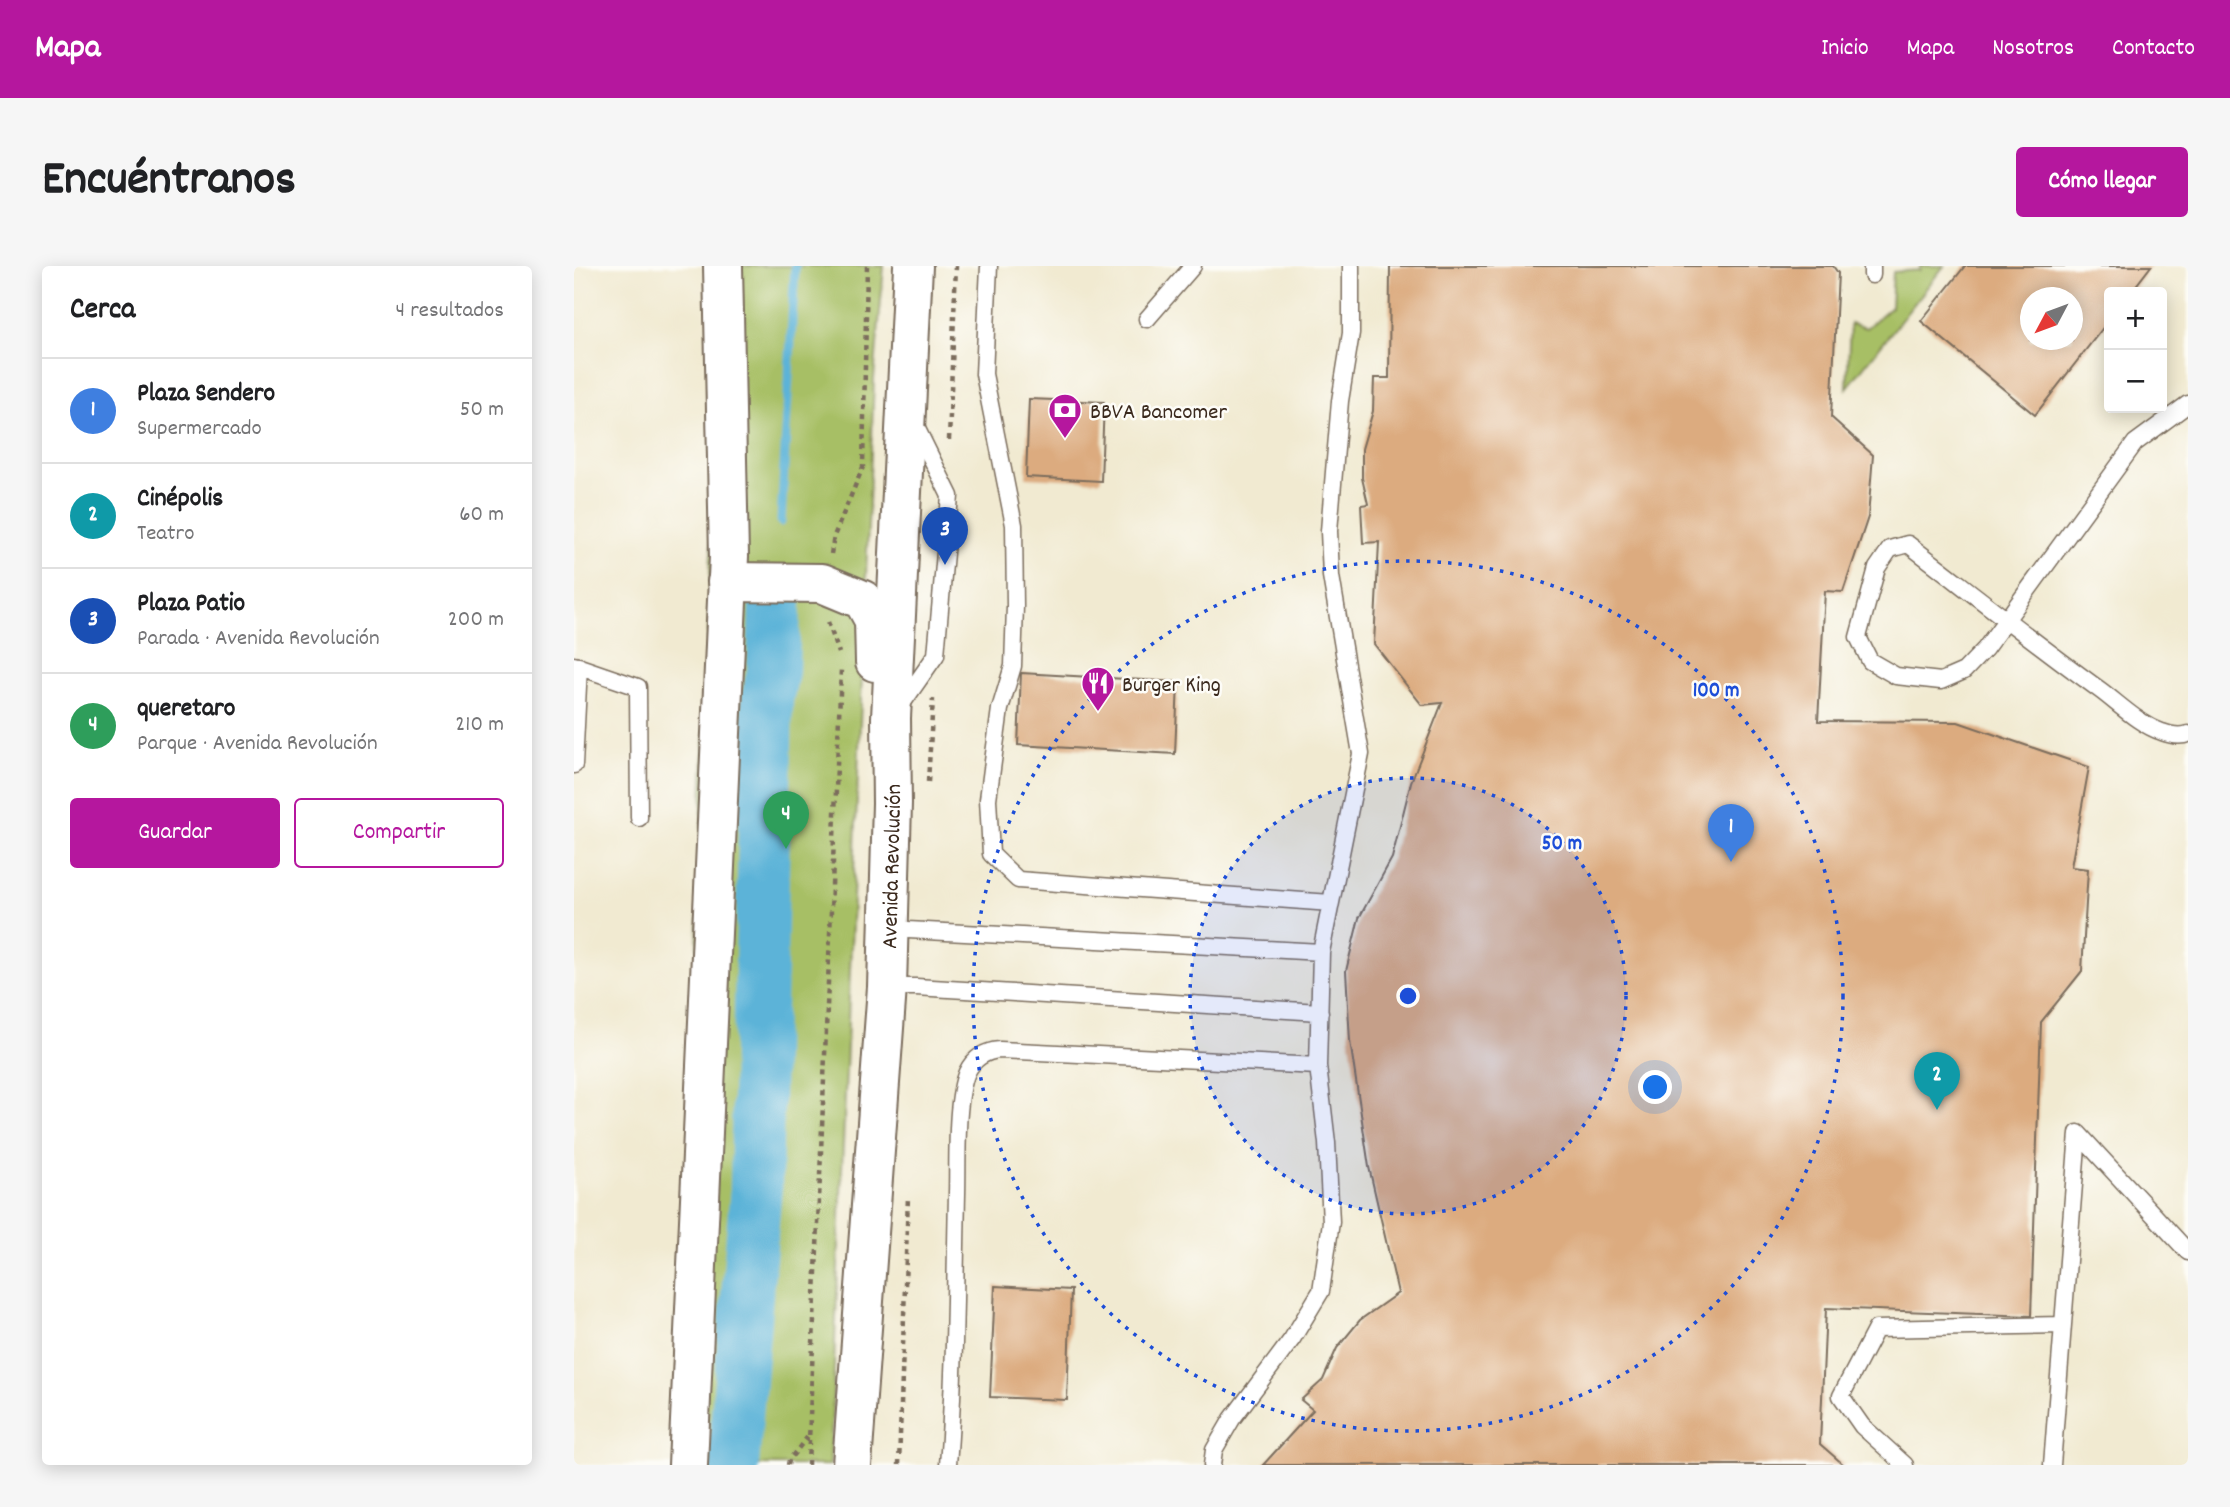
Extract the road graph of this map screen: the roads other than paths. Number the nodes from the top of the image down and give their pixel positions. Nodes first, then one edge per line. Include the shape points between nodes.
1 (723, 266) edge
2 (914, 266) edge
3 (989, 266) edge
4 (1193, 266) edge
5 (1351, 266) edge
6 (1146, 319) dead end
7 (2188, 404) edge
8 (736, 582) junction
9 (2007, 620) junction
10 (577, 665) edge
11 (2188, 734) edge
12 (574, 765) edge
13 (892, 803) junction
14 (639, 818) dead end
15 (1331, 903) junction
16 (889, 929) junction
17 (1321, 951) junction
18 (887, 987) junction
19 (1320, 1012) junction
20 (1318, 1066) junction
21 (2188, 1252) edge
22 (2062, 1325) junction
23 (688, 1465) edge
24 (852, 1465) edge
25 (948, 1465) edge
26 (1212, 1465) edge
27 (1905, 1465) edge
28 (2052, 1465) edge

1 - 8 main road via 729,556
2 - 13 main road, Avenida Revolución via 891,718
3 - 15 lane via 984,374 1014,525 1015,606 1013,666 1000,709 988,799 991,854 1017,880
4 - 6 lane
5 - 15 lane via 1351,333 1329,531 1335,599 1361,754
7 - 9 lane via 2136,443
8 - 13 main road via 825,584 863,600 874,620 871,765
8 - 23 main road
9 - 9 lane via 1965,671 1941,681 1896,676 1870,662 1858,636 1877,568 1890,549 1908,544
9 - 11 lane via 2142,721 2161,732
10 - 12 lane
10 - 14 lane via 638,687
13 - 16 main road, Avenida Revolución
15 - 17 lane
16 - 17 lane
16 - 18 main road, Avenida Revolución
17 - 19 lane
18 - 19 lane
18 - 24 main road, Avenida Revolución
19 - 20 lane
20 - 25 lane via 989,1051 979,1056 967,1072 959,1123
20 - 26 lane via 1331,1222 1321,1291 1292,1339 1232,1419 1214,1450
21 - 22 lane via 2078,1133
22 - 27 lane via 1876,1329 1841,1396 1862,1426
22 - 28 lane

